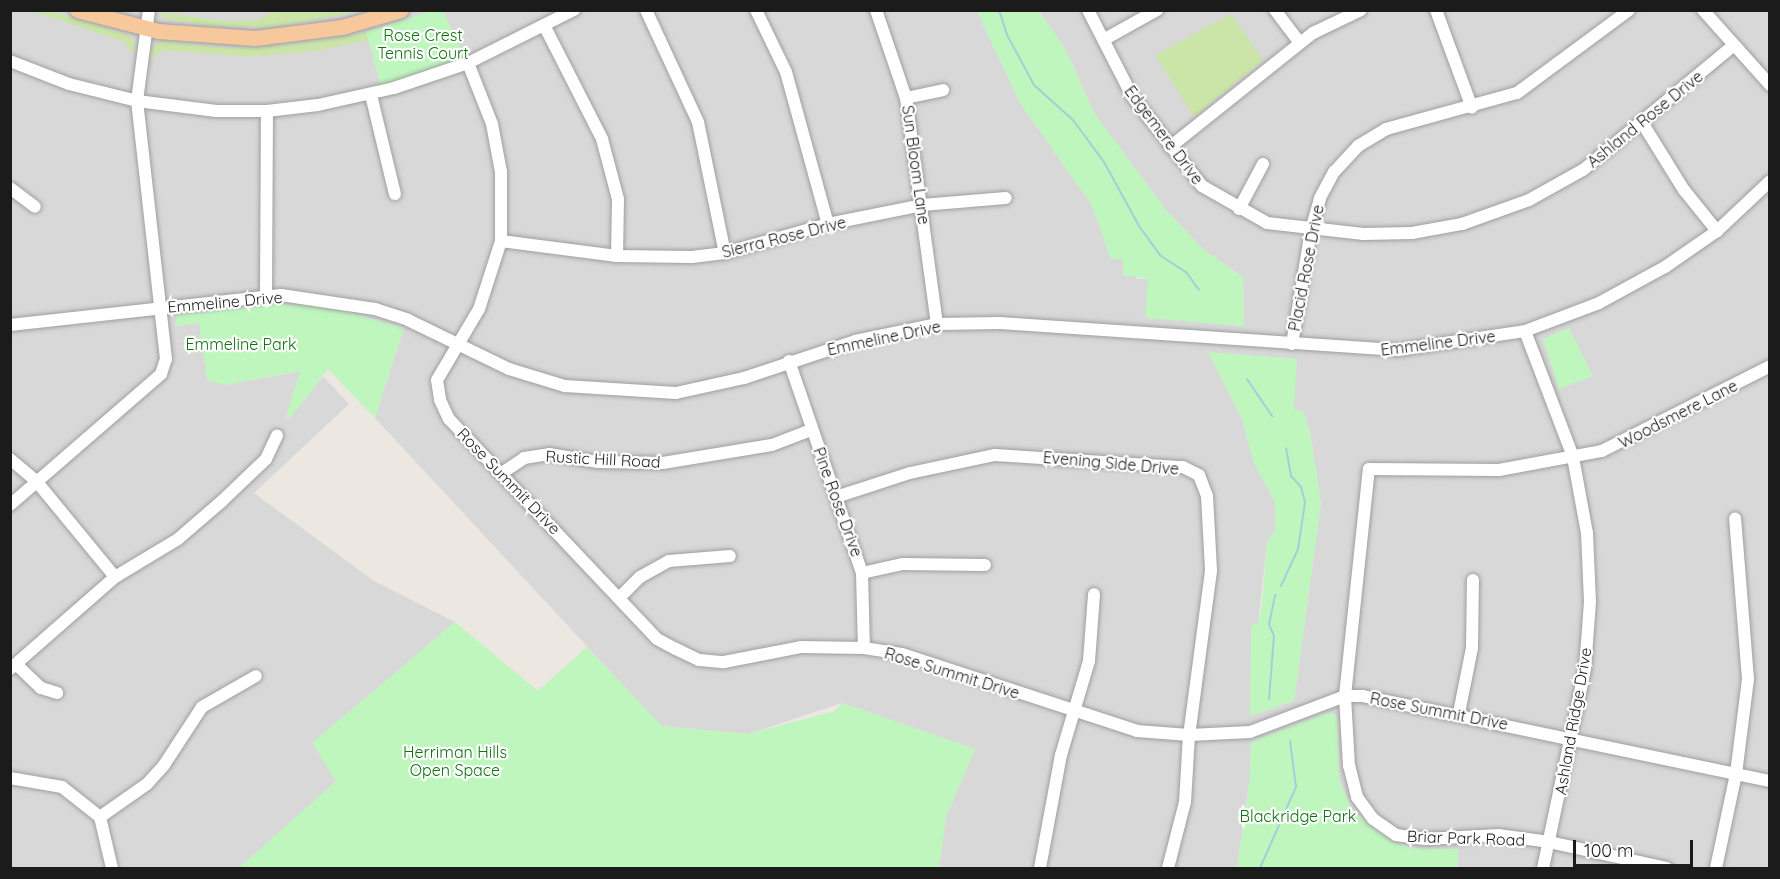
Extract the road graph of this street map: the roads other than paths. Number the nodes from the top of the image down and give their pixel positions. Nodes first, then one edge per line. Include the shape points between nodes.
1 (77, 10) edge
2 (149, 10) edge
3 (401, 10) edge
4 (574, 10) edge
5 (646, 10) edge
6 (756, 10) edge
7 (876, 10) edge
8 (1088, 10) edge
9 (1157, 10) edge
10 (1275, 10) edge
11 (1361, 10) edge
12 (1436, 10) edge
13 (1629, 10) edge
14 (1703, 10) edge
15 (544, 25) junction
16 (145, 29) junction
17 (1105, 39) junction
18 (1300, 43) junction
19 (1733, 46) junction
20 (10, 61) edge
21 (468, 63) junction
22 (1770, 85) edge
23 (943, 90) dead end
24 (371, 95) junction
25 (906, 98) junction
26 (137, 101) junction
27 (1472, 108) junction
28 (267, 111) junction
29 (1643, 124) junction
30 (1170, 147) junction
31 (1263, 164) dead end
32 (1770, 181) edge
33 (10, 188) edge
34 (395, 194) dead end
35 (1006, 198) dead end
36 (922, 206) junction
37 (35, 207) dead end
38 (1239, 209) junction
39 (828, 224) junction
40 (1311, 230) junction
41 (1717, 231) junction
42 (501, 241) junction
43 (725, 253) junction
44 (617, 256) junction
45 (266, 296) junction
46 (160, 307) junction
47 (937, 324) junction
48 (10, 325) edge
49 (1525, 331) junction
50 (1292, 344) junction
51 (456, 345) junction
52 (789, 361) junction
53 (1770, 366) edge
54 (812, 430) junction
55 (277, 435) dead end
56 (1573, 457) junction
57 (10, 459) edge
58 (1369, 469) joint
59 (502, 473) junction
60 (38, 482) junction
61 (836, 496) junction
62 (10, 505) edge
63 (1735, 519) dead end
64 (730, 556) dead end
65 (985, 565) dead end
66 (862, 573) junction
67 (115, 576) junction
68 (1473, 580) dead end
69 (1094, 594) dead end
70 (619, 598) junction
71 (864, 648) junction
72 (14, 667) edge
73 (256, 676) dead end
74 (57, 693) dead end
75 (1346, 696) junction
76 (1074, 712) junction
77 (1459, 713) junction
78 (1189, 735) junction
79 (1573, 739) junction
80 (1736, 774) junction
81 (1770, 781) edge
82 (12, 782) edge
83 (100, 817) junction
84 (1550, 842) junction
85 (112, 868) edge
86 (1040, 868) edge
87 (1168, 868) edge
88 (1543, 868) edge
89 (1667, 868) edge
90 (1716, 868) edge

1 - 16 main road
2 - 16 street
3 - 16 main road via 342,27 255,38 205,37
4 - 15 street
5 - 43 street via 698,122
6 - 39 street via 786,72
7 - 25 street, Sun Bloom Lane
8 - 17 street, Edgemere Drive
9 - 17 street
10 - 18 street
11 - 18 street via 1323,27
12 - 27 street
13 - 27 street, Placid Rose Drive via 1517,93
14 - 19 street
15 - 21 street
15 - 44 street via 602,139 618,199
16 - 26 street
17 - 30 street, Edgemere Drive via 1132,96
18 - 30 street
19 - 22 street
19 - 29 street, Ashland Rose Drive
20 - 26 street via 69,84
21 - 24 street
21 - 42 street, Rose Summit Drive via 492,124 501,172
23 - 25 street
24 - 28 street
24 - 34 street
25 - 36 street, Sun Bloom Lane
26 - 28 street via 216,111
26 - 46 street
27 - 40 street, Placid Rose Drive via 1386,129 1358,146 1334,172 1320,198
28 - 45 street
29 - 40 street, Ashland Rose Drive via 1583,171 1529,200 1462,224 1412,234
29 - 41 street via 1684,190
30 - 38 street, Edgemere Drive via 1202,186
31 - 38 street
32 - 41 street, Emmeline Drive
33 - 37 street
35 - 36 street, Sierra Rose Drive
36 - 39 street, Sierra Rose Drive
36 - 47 street, Sun Bloom Lane
38 - 40 street, Edgemere Drive via 1268,223
39 - 43 street, Sierra Rose Drive
40 - 50 street, Placid Rose Drive
41 - 49 street, Emmeline Drive via 1665,267 1599,303
42 - 44 street, Sierra Rose Drive
42 - 51 street, Rose Summit Drive via 479,309
43 - 44 street, Sierra Rose Drive via 658,259
45 - 46 street, Emmeline Drive
45 - 51 street, Emmeline Drive via 375,309 408,320
46 - 48 street, Emmeline Drive
46 - 60 street via 166,359 161,374
47 - 50 street, Emmeline Drive via 1000,322
47 - 52 street, Emmeline Drive via 855,341
49 - 50 street, Emmeline Drive via 1398,350
49 - 56 street, Ashland Ridge Drive
51 - 52 street, Emmeline Drive via 509,369 565,386 616,392 676,393 744,378
51 - 59 street, Rose Summit Drive via 437,380 440,400 449,419
52 - 54 street, Pine Rose Drive
53 - 56 street, Woodsmere Lane via 1629,440
54 - 59 street, Rustic Hill Road via 772,445 663,463 598,462 549,454 524,458
54 - 61 street, Pine Rose Drive
55 - 67 street via 266,459 178,539
56 - 58 street, Woodsmere Lane via 1499,470
56 - 79 street, Ashland Ridge Drive via 1587,533 1590,602 1585,669
57 - 60 street
58 - 75 street, Briar Park Road
59 - 70 street, Rose Summit Drive
60 - 62 street
60 - 67 street
61 - 66 street, Pine Rose Drive
61 - 78 street, Evening Side Drive via 910,473 995,455 1183,467 1199,475 1207,496 1211,571
63 - 80 street via 1748,679
64 - 70 street via 669,561 640,577
65 - 66 street via 903,564
66 - 71 street, Pine Rose Drive
67 - 72 street
68 - 77 street via 1472,648
69 - 76 street via 1089,661
70 - 71 street, Rose Summit Drive via 657,639 699,660 724,662 801,646
71 - 76 street, Rose Summit Drive via 902,654
72 - 74 street via 41,688
73 - 83 street via 202,707 165,765 147,784
75 - 77 street, Rose Summit Drive
75 - 78 street, Rose Summit Drive via 1250,732
75 - 84 street, Briar Park Road via 1349,766 1357,797 1373,819 1396,835 1425,839 1499,835
76 - 78 street, Rose Summit Drive via 1137,731
76 - 86 street via 1061,755
77 - 79 street, Rose Summit Drive
78 - 87 street, Evening Side Drive via 1185,802
79 - 80 street, Rose Summit Drive
79 - 84 street, Ashland Ridge Drive
80 - 81 street, Rose Summit Drive
80 - 90 street
82 - 83 street via 62,788
83 - 85 street
84 - 88 street, Ashland Ridge Drive
84 - 89 street, Briar Park Road

